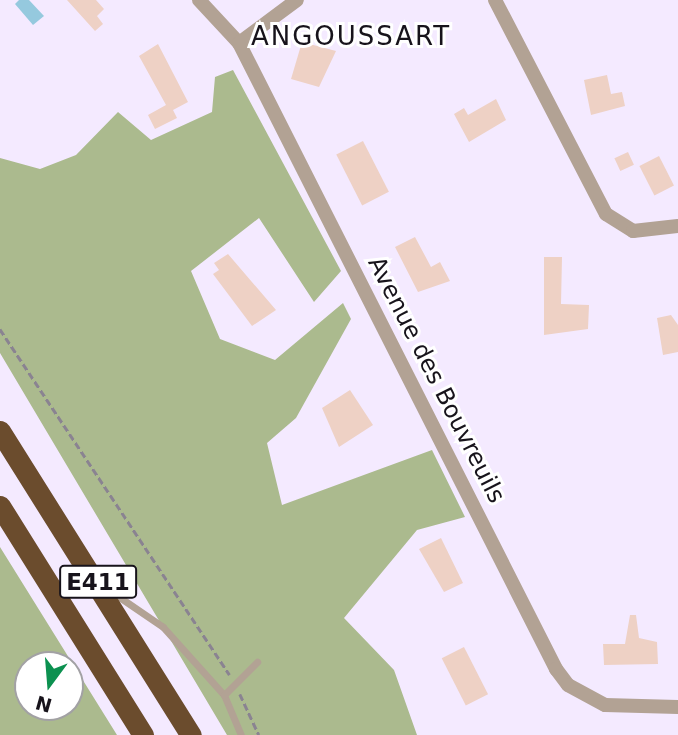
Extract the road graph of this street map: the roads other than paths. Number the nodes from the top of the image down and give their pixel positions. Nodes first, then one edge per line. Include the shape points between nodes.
1 (199, 0) edge
2 (297, 0) edge
3 (495, 0) edge
4 (239, 43) junction
5 (678, 226) edge
6 (0, 431) edge
7 (0, 506) edge
8 (100, 585) junction
9 (257, 662) dead end
10 (224, 695) junction
11 (678, 707) edge
12 (143, 735) edge
13 (191, 735) edge
14 (241, 735) edge

1 - 4 street, Avenue des Bouvreuils
2 - 4 street
3 - 5 street via 607,215 634,231
4 - 11 street, Avenue des Bouvreuils via 556,669 568,685 605,705
6 - 8 highway, E411
7 - 12 highway, E411
8 - 10 lane via 163,626
8 - 13 highway, E411
9 - 10 lane
10 - 14 lane

